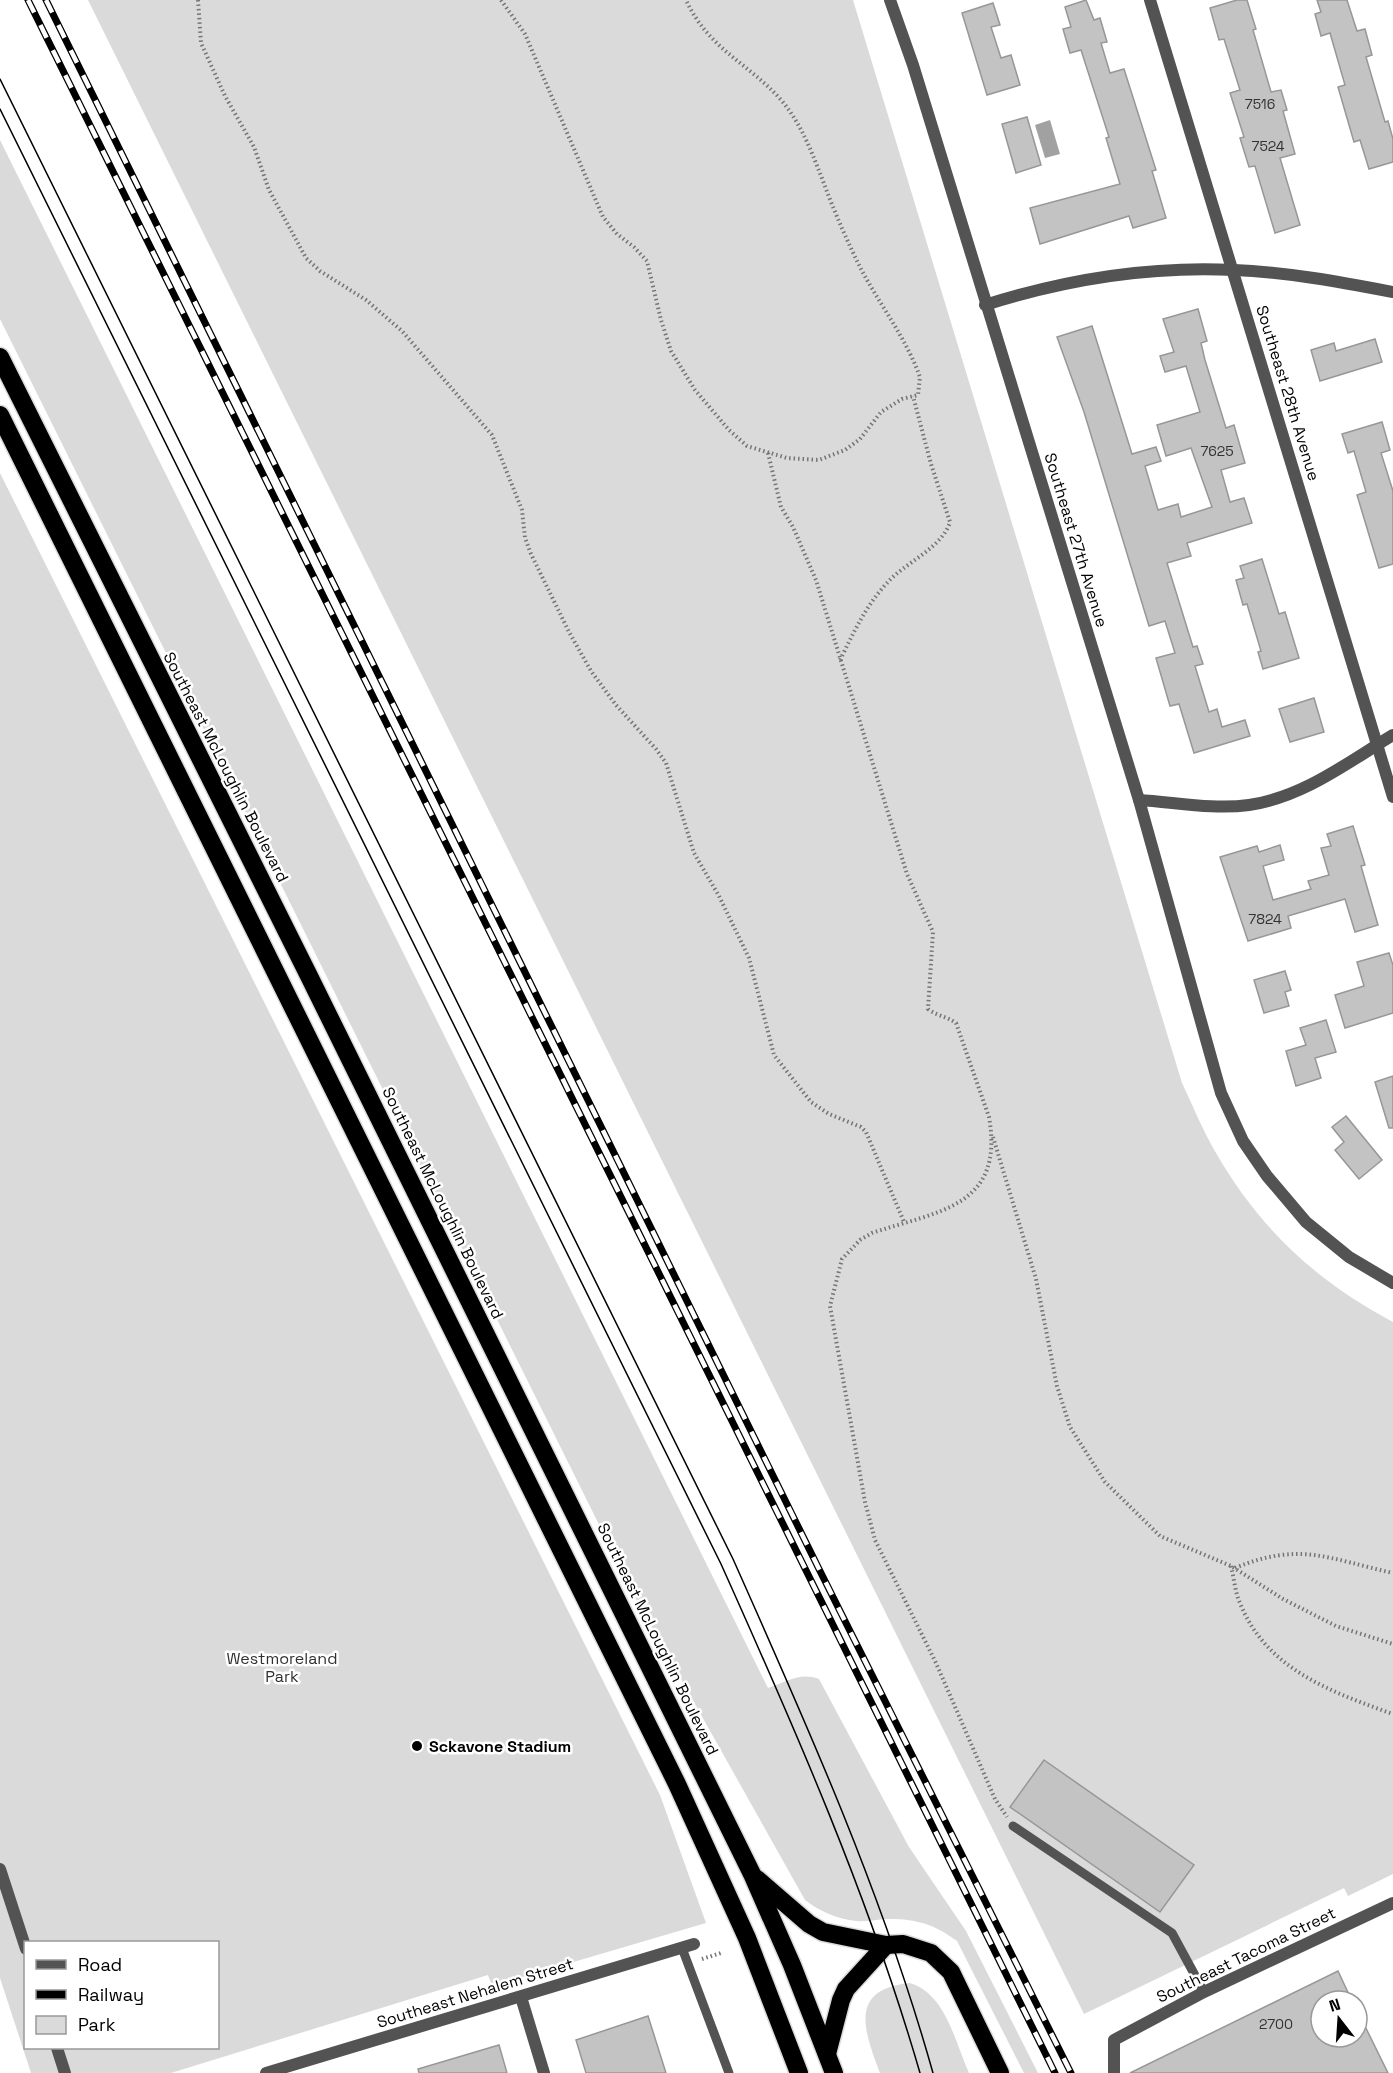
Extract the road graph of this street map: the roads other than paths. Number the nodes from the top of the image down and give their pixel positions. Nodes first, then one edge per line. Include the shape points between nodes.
1 (890, 0) edge
2 (1150, 0) edge
3 (1233, 270) junction
4 (1393, 292) edge
5 (985, 305) junction
6 (0, 357) edge
7 (0, 415) edge
8 (1393, 735) edge
9 (1376, 746) junction
10 (1393, 797) edge
11 (1139, 800) junction
12 (1393, 1283) edge
13 (1013, 1826) road end
14 (0, 1869) edge
15 (752, 1874) junction
16 (1393, 1903) edge
17 (24, 1943) edge
18 (886, 1945) junction
19 (688, 1946) joint
20 (1204, 1992) junction
21 (521, 1997) junction
22 (57, 2049) edge
23 (827, 2054) junction
24 (296, 2069) edge
25 (795, 2072) edge
26 (65, 2073) edge
27 (266, 2073) edge
28 (544, 2073) edge
29 (729, 2073) edge
30 (834, 2073) edge
31 (1000, 2073) edge
32 (1114, 2073) edge

1 - 5 street, Southeast 27th Avenue
2 - 3 street, Southeast 28th Avenue
3 - 4 street via 1301,276
3 - 5 street via 1104,277 1033,290
3 - 9 street, Southeast 28th Avenue
5 - 11 street, Southeast 27th Avenue
6 - 15 highway, Southeast McLoughlin Boulevard
7 - 25 highway via 678,1784 726,1890
8 - 9 street
9 - 10 street, Southeast 28th Avenue
9 - 11 street via 1323,779 1290,794 1249,805
11 - 12 street, Southeast 27th Avenue via 1221,1093 1243,1141 1266,1176 1306,1222 1349,1257
13 - 20 lane via 1172,1933
14 - 17 street
15 - 18 highway via 823,1932
15 - 23 highway, Southeast McLoughlin Boulevard
16 - 20 street, Southeast Tacoma Street
18 - 23 highway via 846,1989
18 - 31 highway via 918,1947 931,1953 951,1972
19 - 21 street, Southeast Nehalem Street
19 - 29 lane
20 - 32 street, Southeast Tacoma Street via 1114,2040
21 - 24 street, Southeast Nehalem Street
21 - 28 street
22 - 26 street
23 - 30 highway, Southeast McLoughlin Boulevard
24 - 27 street, Southeast Nehalem Street

